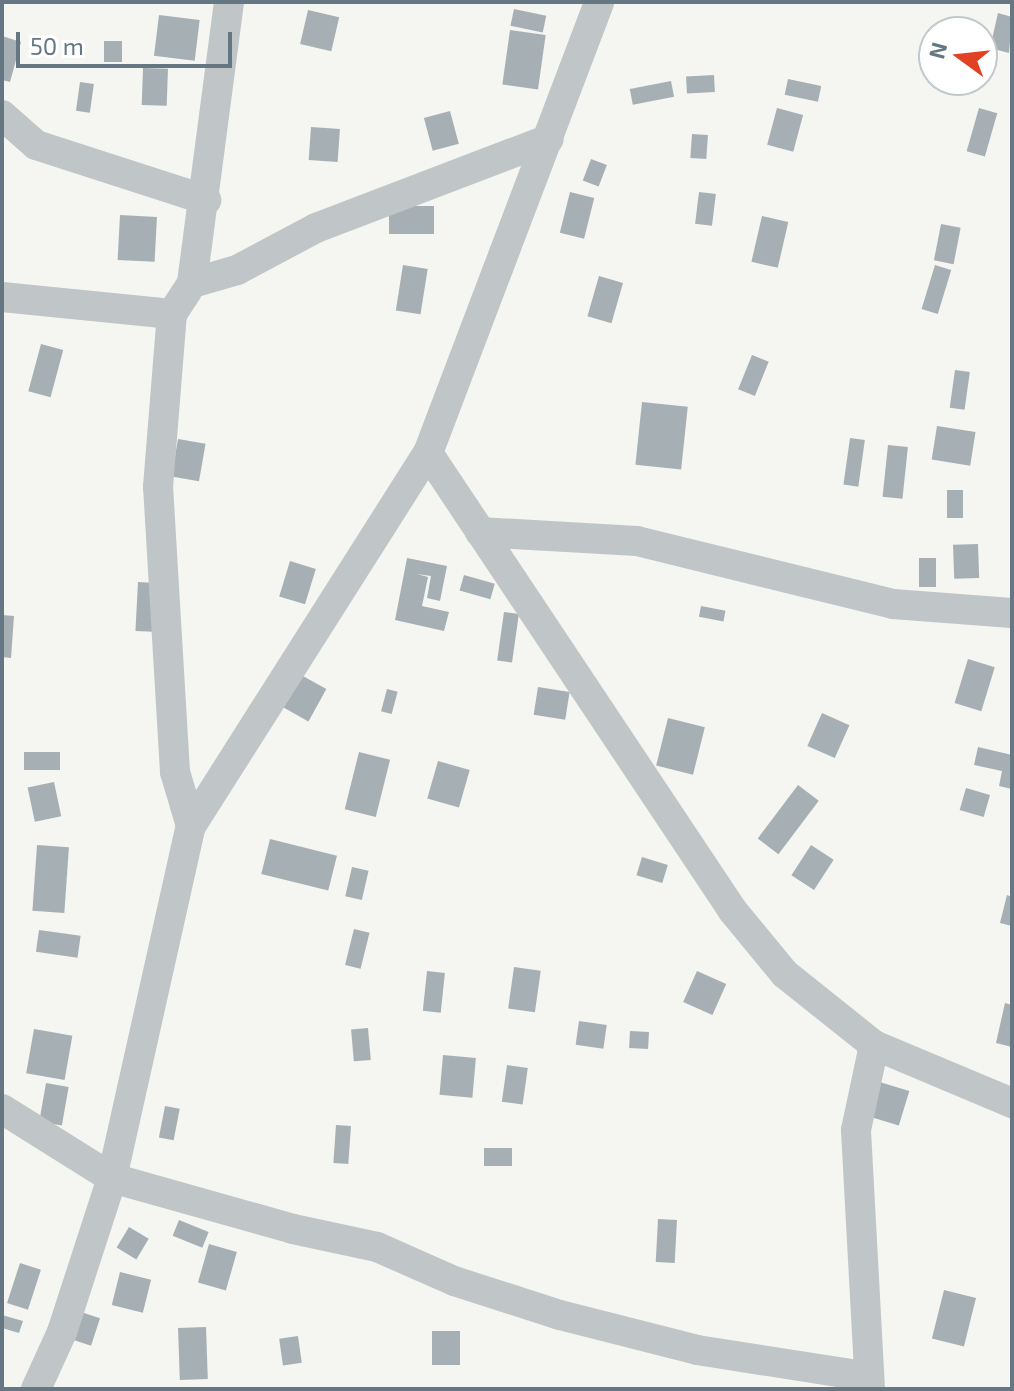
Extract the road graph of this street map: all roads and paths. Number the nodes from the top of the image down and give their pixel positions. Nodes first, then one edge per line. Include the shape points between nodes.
1 (229, 2) edge
2 (599, 2) edge
3 (2, 115) edge
4 (549, 139) junction
5 (206, 200) junction
6 (192, 283) junction
7 (2, 297) edge
8 (172, 314) junction
9 (428, 453) junction
10 (480, 532) junction
11 (1012, 613) edge
12 (191, 826) junction
13 (874, 1045) junction
14 (1012, 1103) edge
15 (2, 1109) edge
16 (112, 1178) junction
17 (870, 1383) edge
18 (36, 1389) edge

1 - 5 street
2 - 4 street
3 - 5 street via 36,145
4 - 6 street via 316,228 237,270
4 - 9 street
5 - 6 street
6 - 8 street
7 - 8 street
8 - 12 street via 158,487 175,772
9 - 10 street
9 - 12 street
10 - 11 street via 637,541 893,604
10 - 13 street via 733,911 785,974
12 - 16 street
13 - 14 street
13 - 17 street via 856,1130
15 - 16 street
16 - 17 street via 377,1247 454,1281 560,1315 697,1350
16 - 18 street via 62,1332

